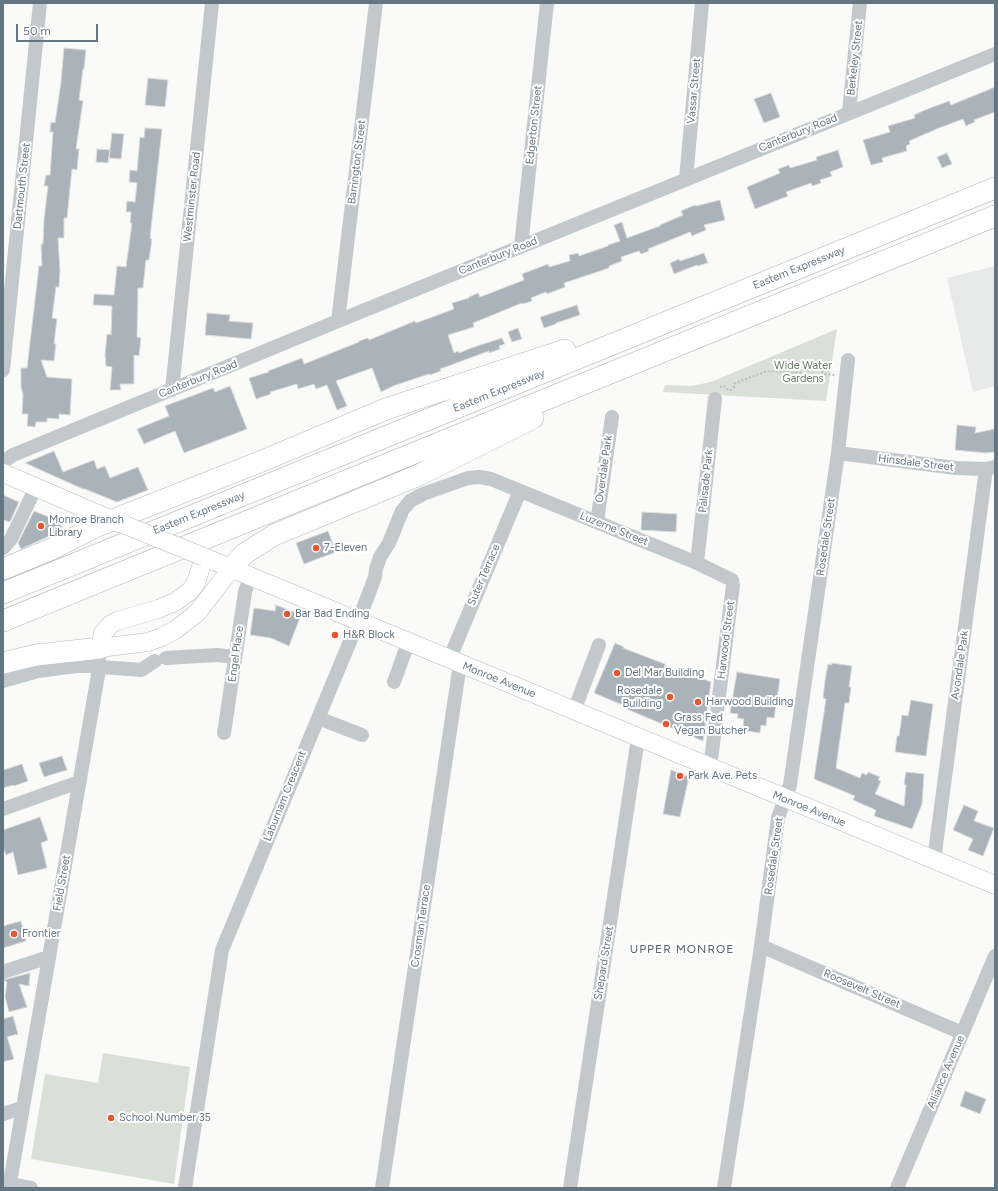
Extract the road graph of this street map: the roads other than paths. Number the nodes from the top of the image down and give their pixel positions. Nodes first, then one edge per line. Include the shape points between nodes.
1 (40, 3) edge
2 (212, 3) edge
3 (376, 3) edge
4 (547, 3) edge
5 (702, 3) edge
6 (860, 3) edge
7 (995, 54) edge
8 (849, 112) junction
9 (686, 179) junction
10 (991, 189) edge
11 (995, 216) edge
12 (995, 226) edge
13 (521, 246) junction
14 (892, 258) junction
15 (724, 299) junction
16 (338, 321) junction
17 (670, 348) junction
18 (848, 360) dead end
19 (3, 370) edge
20 (172, 390) junction
21 (715, 399) road end
22 (612, 417) dead end
23 (838, 453) junction
24 (3, 462) edge
25 (990, 468) edge
26 (3, 473) edge
27 (491, 479) joint
28 (36, 487) junction
29 (520, 491) junction
30 (597, 522) junction
31 (119, 523) junction
32 (3, 548) edge
33 (204, 558) junction
34 (697, 563) junction
35 (3, 569) edge
36 (231, 569) junction
37 (250, 577) junction
38 (733, 584) joint
39 (3, 593) edge
40 (3, 621) edge
41 (358, 622) junction
42 (408, 643) junction
43 (599, 644) dead end
44 (100, 657) junction
45 (235, 657) junction
46 (455, 662) junction
47 (3, 663) edge
48 (3, 681) edge
49 (394, 682) dead end
50 (574, 711) junction
51 (318, 718) junction
52 (224, 733) dead end
53 (362, 735) dead end
54 (638, 738) junction
55 (710, 768) junction
56 (79, 782) junction
57 (784, 799) junction
58 (3, 809) edge
59 (934, 860) junction
60 (995, 885) edge
61 (761, 946) junction
62 (995, 956) edge
63 (49, 958) junction
64 (3, 972) edge
65 (962, 1033) junction
66 (22, 1108) junction
67 (3, 1114) edge
68 (9, 1186) edge
69 (30, 1188) edge
70 (185, 1188) edge
71 (382, 1188) edge
72 (570, 1188) edge
73 (724, 1188) edge
74 (897, 1188) edge

1 - 19 street, Dartmouth Street
2 - 20 street, Westminster Road
3 - 16 street, Barrington Street
4 - 13 street, Edgerton Street
5 - 9 street, Vassar Street
6 - 8 street, Berkeley Street
7 - 8 street, Canterbury Road
8 - 9 street, Canterbury Road
9 - 13 street, Canterbury Road
10 - 15 highway, Eastern Expressway
11 - 14 highway
12 - 14 highway
13 - 16 street, Canterbury Road
14 - 17 highway
15 - 31 highway via 390,407
15 - 39 highway, Eastern Expressway
16 - 20 street, Canterbury Road
17 - 36 highway via 439,465 274,535 244,554
17 - 40 highway
18 - 23 street, Rosedale Street
20 - 24 street, Canterbury Road via 13,455
21 - 34 street, Palisade Park
22 - 30 street, Overdale Park
23 - 25 street, Hinsdale Street via 956,468
23 - 57 street, Rosedale Street via 790,785
25 - 59 street, Avondale Park
26 - 28 main road, Monroe Avenue
27 - 29 street, Luzerne Street
27 - 41 street, Laburnam Crescent via 468,478 410,501 402,511 389,543 380,557
28 - 31 main road, Monroe Avenue
28 - 32 street via 11,539
29 - 30 street, Luzerne Street
29 - 46 street, Suter Terrace
30 - 34 street, Luzerne Street
31 - 33 main road, Monroe Avenue, bridge
31 - 35 highway via 95,527 52,549
33 - 36 main road, Monroe Avenue
33 - 44 main road via 196,583 175,602 110,625 103,633
34 - 38 street, Luzerne Street via 729,578
36 - 37 main road, Monroe Avenue
36 - 44 main road via 197,612 175,630 162,637
37 - 41 main road, Monroe Avenue
37 - 45 street, Engel Place via 245,592
38 - 55 street, Harwood Street
41 - 42 main road, Monroe Avenue
41 - 51 street, Laburnam Crescent
42 - 46 main road, Monroe Avenue
42 - 49 street
43 - 50 street
44 - 45 street via 141,670 160,659 217,655
44 - 47 highway via 46,653
44 - 48 street via 82,666 46,669
44 - 56 street, Field Street
45 - 52 street, Engel Place
46 - 50 main road, Monroe Avenue
46 - 71 street, Crosman Terrace
50 - 54 main road, Monroe Avenue
51 - 53 street
51 - 70 street, Laburnam Crescent via 222,950
54 - 55 main road, Monroe Avenue
54 - 72 street, Shepard Street
55 - 57 main road, Monroe Avenue
56 - 58 street
56 - 63 street, Field Street
57 - 59 main road, Monroe Avenue
57 - 61 street, Rosedale Street via 778,818
59 - 60 main road, Monroe Avenue
61 - 65 street, Roosevelt Street
61 - 73 street, Rosedale Street
62 - 65 street, Alliance Avenue
63 - 64 street
63 - 66 street, Field Street
65 - 74 street, Alliance Avenue
66 - 67 street
66 - 68 street, Field Street
68 - 69 street

